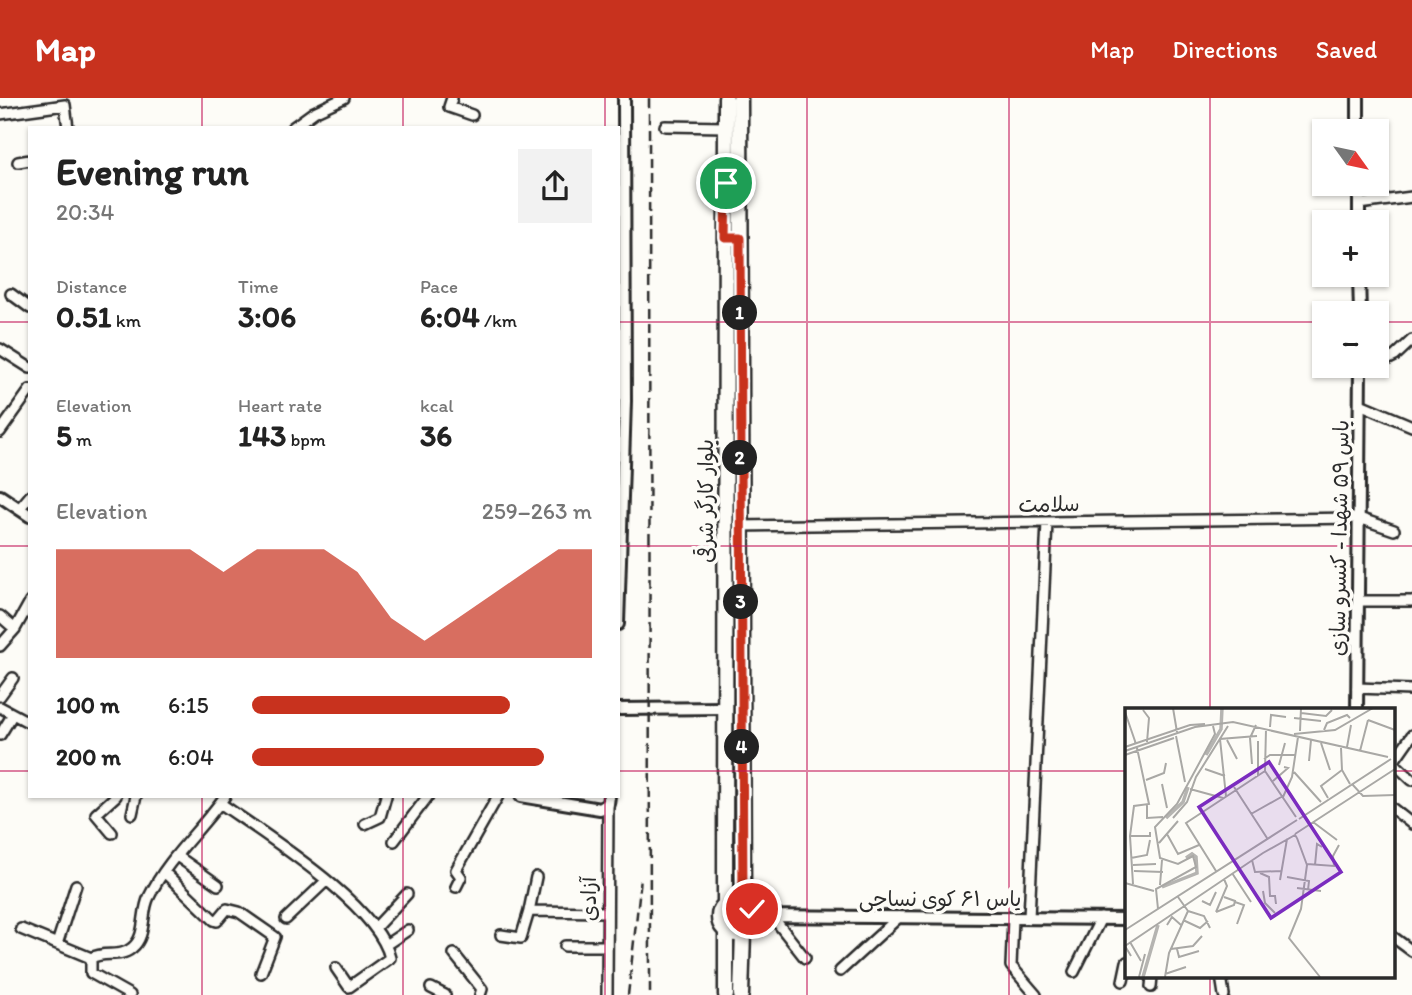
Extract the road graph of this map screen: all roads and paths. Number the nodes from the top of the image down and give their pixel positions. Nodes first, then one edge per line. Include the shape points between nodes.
1 (344, 98) edge
2 (452, 98) edge
3 (624, 98) edge
4 (726, 98) edge
5 (740, 98) edge
6 (1358, 98) edge
7 (0, 114) edge
8 (472, 115) dead end
9 (1358, 119) edge
10 (68, 126) edge
11 (295, 126) edge
12 (665, 126) dead end
13 (726, 127) junction
14 (28, 160) edge
15 (18, 162) dead end
16 (1359, 196) edge
17 (1412, 197) edge
18 (1359, 204) junction
19 (1359, 210) edge
20 (733, 238) junction
21 (621, 266) edge
22 (11, 294) dead end
23 (28, 307) edge
24 (1412, 340) edge
25 (0, 349) edge
26 (1389, 359) edge
27 (28, 367) edge
28 (1360, 378) edge
29 (28, 393) edge
30 (621, 400) edge
31 (1360, 404) junction
32 (1412, 426) edge
33 (0, 432) edge
34 (620, 475) edge
35 (0, 496) edge
36 (28, 498) edge
37 (19, 509) junction
38 (28, 515) edge
39 (1359, 518) junction
40 (1046, 522) junction
41 (740, 526) junction
42 (1394, 530) dead end
43 (1358, 601) junction
44 (1412, 601) edge
45 (28, 606) edge
46 (0, 616) edge
47 (15, 629) junction
48 (0, 646) edge
49 (13, 678) dead end
50 (1357, 688) junction
51 (1411, 691) edge
52 (0, 696) edge
53 (0, 707) edge
54 (726, 708) junction
55 (1357, 708) edge
56 (620, 709) edge
57 (13, 714) junction
58 (28, 722) edge
59 (1412, 735) edge
60 (0, 736) edge
61 (1394, 761) edge
62 (1394, 763) edge
63 (1412, 780) edge
64 (114, 798) edge
65 (135, 798) edge
66 (385, 798) edge
67 (426, 798) edge
68 (497, 798) edge
69 (537, 798) edge
70 (575, 798) edge
71 (223, 799) edge
72 (608, 800) edge
73 (566, 802) junction
74 (1394, 810) edge
75 (131, 814) dead end
76 (365, 824) dead end
77 (1412, 824) edge
78 (112, 833) dead end
79 (394, 841) dead end
80 (177, 856) junction
81 (164, 872) junction
82 (536, 877) dead end
83 (326, 881) junction
84 (218, 884) dead end
85 (76, 885) dead end
86 (456, 887) dead end
87 (407, 894) dead end
88 (743, 901) junction
89 (725, 903) junction
90 (530, 908) junction
91 (607, 912) junction
92 (754, 916) junction
93 (772, 916) junction
94 (899, 917) junction
95 (1013, 918) junction
96 (1029, 918) junction
97 (1101, 918) junction
98 (286, 919) dead end
99 (1125, 919) edge
100 (376, 927) junction
101 (21, 929) dead end
102 (408, 930) dead end
103 (726, 931) junction
104 (743, 933) junction
105 (501, 934) dead end
106 (1394, 938) edge
107 (387, 943) junction
108 (57, 944) junction
109 (565, 946) dead end
110 (607, 946) junction
111 (1412, 951) edge
112 (454, 954) dead end
113 (92, 958) junction
114 (805, 958) dead end
115 (337, 968) dead end
116 (840, 971) dead end
117 (1074, 972) dead end
118 (1125, 972) edge
119 (261, 973) dead end
120 (1152, 978) edge
121 (1123, 981) dead end
122 (1151, 987) dead end
123 (431, 988) dead end
124 (130, 995) edge
125 (445, 995) edge
126 (480, 995) edge
127 (607, 995) edge
128 (726, 995) edge
129 (741, 995) edge
130 (1036, 995) edge

1 - 11 street
2 - 8 street via 449,107
3 - 21 street
4 - 13 main road, بلوار کارگر شرقی
5 - 20 main road, بلوار کارگر شرقی
6 - 9 street
7 - 10 street via 65,105
12 - 13 street
13 - 20 main road, بلوار کارگر شرقی
14 - 15 street
16 - 18 street
17 - 18 street
18 - 19 street
20 - 41 main road, بلوار کارگر شرقی
20 - 54 main road, بلوار کارگر شرقی
21 - 30 street
22 - 23 street
24 - 26 street
25 - 27 street
28 - 31 street, یاس ۵۹ شهدا - کنسرو سازی
29 - 33 street
30 - 34 street
31 - 32 street
31 - 39 street, یاس ۵۹ شهدا - کنسرو سازی
35 - 37 street
36 - 37 street
37 - 38 street
39 - 40 street, سلامت
39 - 42 street, سلامت
39 - 43 street, یاس ۵۹ شهدا - کنسرو سازی
40 - 41 street, سلامت
40 - 96 street
41 - 88 main road, بلوار کارگر شرقی
43 - 44 street
43 - 50 street, یاس ۵۹ شهدا - کنسرو سازی
45 - 47 street
46 - 47 street
47 - 48 street
49 - 52 street
50 - 51 street
50 - 55 street, یاس ۵۹ شهدا - کنسرو سازی
53 - 57 street
54 - 56 street
54 - 89 main road, بلوار کارگر شرقی
57 - 58 street
57 - 60 street
59 - 61 street
62 - 63 street
64 - 78 street via 96,814
65 - 75 street
66 - 76 street via 380,817
67 - 79 street
68 - 86 street via 456,870 461,877
69 - 73 street, آزادی
70 - 73 street
71 - 80 street
71 - 83 street
72 - 73 street, آزادی via 600,809
72 - 91 street, آزادی
74 - 77 street
80 - 81 street
80 - 84 street
81 - 113 street via 147,899 142,932 133,948
81 - 119 street via 214,920 227,909 239,912 275,937
82 - 90 street
83 - 98 street
83 - 100 street
85 - 108 street
87 - 100 street
88 - 89 main road
88 - 92 main road
89 - 103 main road via 719,918
90 - 91 street
90 - 105 street via 521,938
91 - 110 street, آزادی
92 - 93 street, یاس ۶۱ کوی نساجی
92 - 104 main road
93 - 94 street, یاس ۶۱ کوی نساجی
93 - 114 street
94 - 95 street, یاس ۶۱ کوی نساجی
94 - 116 street
95 - 96 street, یاس ۶۱ کوی نساجی
95 - 130 street via 1011,966
96 - 97 street, یاس ۶۱ کوی نساجی
97 - 99 street, یاس ۶۱ کوی نساجی
97 - 117 street
100 - 107 street
101 - 108 street
102 - 107 street
103 - 104 main road
103 - 128 main road
104 - 129 main road
106 - 111 street
107 - 115 street via 390,958 349,987
108 - 113 street
109 - 110 street
110 - 127 street, آزادی
112 - 126 street via 482,989
113 - 124 street via 91,973
118 - 121 street
120 - 122 street
123 - 125 street

